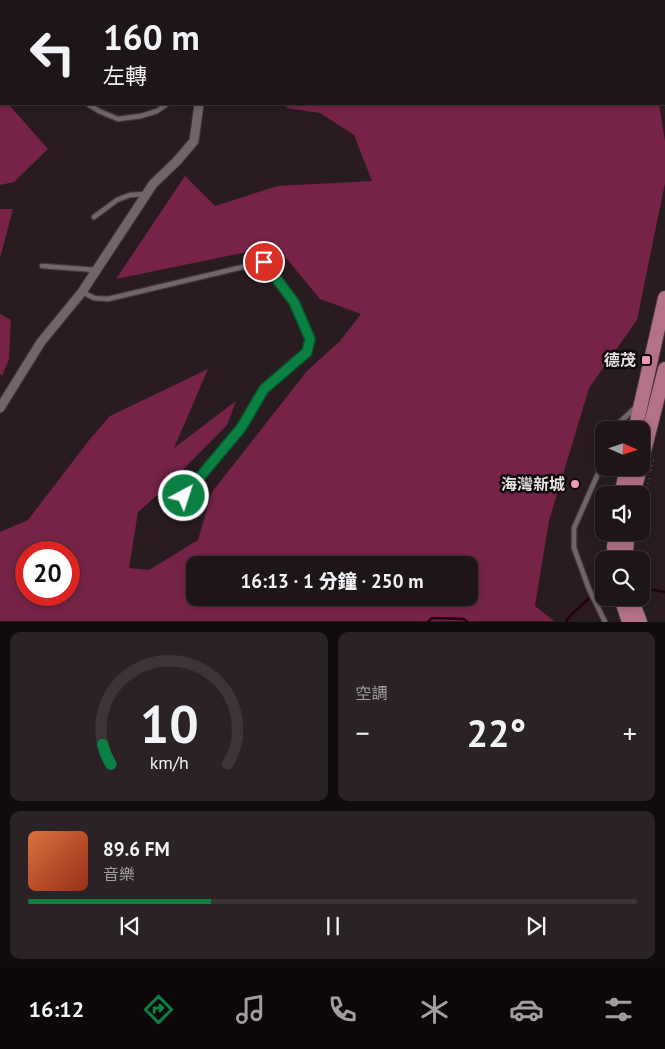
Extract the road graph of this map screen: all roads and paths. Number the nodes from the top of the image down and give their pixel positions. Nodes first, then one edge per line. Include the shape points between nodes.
1 (90, 105) edge
2 (166, 105) edge
3 (199, 105) edge
4 (146, 194) junction
5 (94, 217) dead end
6 (42, 266) dead end
7 (97, 270) junction
8 (82, 292) junction
9 (665, 298) edge
10 (665, 369) edge
11 (658, 400) junction
12 (642, 402) junction
13 (0, 408) edge
14 (621, 421) edge
15 (637, 421) edge
16 (650, 430) edge
17 (597, 476) edge
18 (163, 496) dead end
19 (626, 606) edge
20 (630, 606) edge
21 (605, 622) edge
22 (629, 622) edge
23 (640, 622) edge

1 - 2 lane via 118,119 142,116
3 - 4 street via 194,141
4 - 5 lane via 117,200
4 - 7 street
6 - 7 lane
7 - 8 street
8 - 13 street via 41,342
8 - 18 lane via 94,298 108,299 264,262 294,302 310,339 307,352 264,389 241,428 184,496
9 - 12 main road
10 - 11 main road
11 - 12 lane
11 - 16 main road
12 - 14 lane
12 - 15 main road
17 - 21 lane via 574,528 574,548
19 - 22 main road
20 - 23 main road

